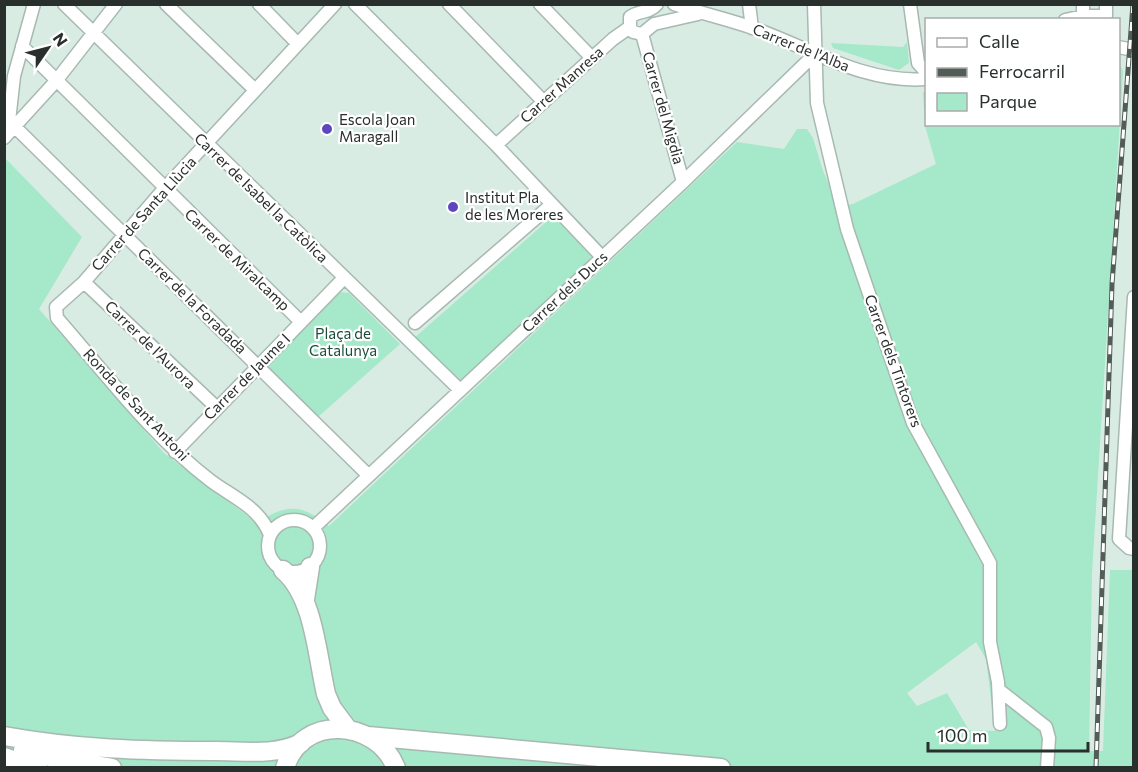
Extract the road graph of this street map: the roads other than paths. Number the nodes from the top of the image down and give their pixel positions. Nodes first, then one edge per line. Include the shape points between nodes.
1 (34, 4) edge
2 (64, 4) edge
3 (116, 4) edge
4 (166, 4) edge
5 (259, 4) edge
6 (335, 4) edge
7 (355, 4) edge
8 (449, 4) edge
9 (540, 4) edge
10 (657, 4) edge
11 (673, 4) edge
12 (749, 4) edge
13 (814, 4) edge
14 (910, 4) edge
15 (1106, 4) edge
16 (634, 9) edge
17 (1083, 10) edge
18 (702, 14) junction
19 (1069, 18) edge
20 (671, 21) junction
21 (630, 27) junction
22 (752, 28) junction
23 (93, 32) junction
24 (642, 34) junction
25 (297, 43) junction
26 (22, 46) junction
27 (815, 54) junction
28 (592, 58) junction
29 (924, 65) edge
30 (925, 79) edge
31 (901, 80) junction
32 (56, 81) junction
33 (255, 90) junction
34 (544, 102) junction
35 (15, 127) junction
36 (4, 138) edge
37 (206, 145) junction
38 (496, 145) junction
39 (683, 182) junction
40 (164, 189) junction
41 (551, 205) junction
42 (123, 234) junction
43 (602, 257) junction
44 (344, 278) junction
45 (84, 282) junction
46 (1134, 299) edge
47 (57, 318) joint
48 (301, 322) junction
49 (415, 323) dead end
50 (259, 366) junction
51 (460, 390) junction
52 (216, 407) junction
53 (175, 452) junction
54 (368, 475) junction
55 (1134, 490) edge
56 (1121, 500) junction
57 (313, 528) junction
58 (270, 535) junction
59 (1134, 549) edge
60 (310, 567) junction
61 (283, 570) junction
62 (304, 599) junction
63 (999, 690) junction
64 (326, 694) junction
65 (1000, 724) dead end
66 (347, 728) junction
67 (317, 732) junction
68 (4, 736) edge
69 (368, 736) junction
70 (301, 743) junction
71 (4, 745) edge
72 (4, 757) edge
73 (286, 765) edge
74 (395, 766) edge
75 (38, 768) edge
76 (112, 768) edge
77 (721, 768) edge
78 (1047, 768) edge

1 - 26 street
2 - 23 street, Carrer de Isabel la Catòlica
3 - 23 street
4 - 33 street
5 - 25 street
6 - 25 street, Carrer de Santa Llùcia
7 - 38 street
8 - 34 street
9 - 28 street
10 - 16 street via 651,11
11 - 18 street, Carrer de l'Alba
11 - 20 street via 676,11
12 - 22 street
13 - 27 street, Carrer dels Tintorers
14 - 29 street
15 - 17 street via 1106,16
16 - 21 street
17 - 19 street
18 - 20 street, Carrer de l'Alba
18 - 22 street, Carrer de l'Alba
20 - 24 street, Carrer de l'Alba via 654,24
21 - 24 street
21 - 28 street, Carrer Manresa
22 - 27 street, Carrer de l'Alba
23 - 32 street
23 - 37 street, Carrer de Isabel la Catòlica
24 - 39 street, Carrer del Migdia
25 - 33 street, Carrer de Santa Llùcia
26 - 32 street, Carrer de Miralcamp
26 - 35 street via 9,121
27 - 31 street, Carrer de l'Alba via 862,73
27 - 39 street, Carrer dels Ducs
27 - 63 street, Carrer dels Tintorers via 817,103 847,229 902,391 918,433 990,563 990,642
28 - 34 street, Carrer Manresa
29 - 31 street
30 - 31 street, Carrer de l'Alba
32 - 35 street
32 - 40 street, Carrer de Miralcamp
33 - 37 street, Carrer de Santa Llùcia
34 - 38 street, Carrer Manresa
35 - 36 street
35 - 42 street, Carrer de la Foradada
37 - 40 street, Carrer de Santa Llùcia
37 - 44 street, Carrer de Isabel la Catòlica
38 - 41 street
39 - 43 street, Carrer dels Ducs
40 - 42 street, Carrer de Santa Llùcia
40 - 48 street, Carrer de Miralcamp
41 - 43 street
41 - 49 street
42 - 45 street, Carrer de Santa Llùcia
42 - 50 street, Carrer de la Foradada
43 - 51 street, Carrer dels Ducs
44 - 48 street, Carrer de Jaume I
44 - 51 street, Carrer de Isabel la Catòlica
45 - 47 street, Carrer de Santa Llùcia via 56,307
45 - 52 street, Carrer de l'Aurora
46 - 56 street
47 - 53 street, Ronda de Sant Antoni
48 - 50 street, Carrer de Jaume I
50 - 52 street, Carrer de Jaume I
50 - 54 street, Carrer de la Foradada
51 - 54 street, Carrer dels Ducs
52 - 53 street, Carrer de Jaume I
53 - 58 street, Ronda de Sant Antoni via 257,512 265,520
54 - 57 street, Carrer dels Ducs
55 - 56 street
56 - 59 street via 1119,539
57 - 58 street via 290,520
57 - 60 street via 318,535 319,552
58 - 61 street via 271,558
60 - 61 street via 297,572
60 - 62 highway
61 - 62 highway via 294,579
62 - 64 highway
63 - 65 street, Carrer dels Tintorers
63 - 78 street via 1046,727 1050,738
64 - 66 highway
64 - 67 highway via 326,709
66 - 67 highway
66 - 69 highway
67 - 70 highway
68 - 70 highway via 126,751 277,751
69 - 74 highway via 381,745
69 - 77 highway
70 - 73 highway
71 - 76 highway
72 - 75 highway

